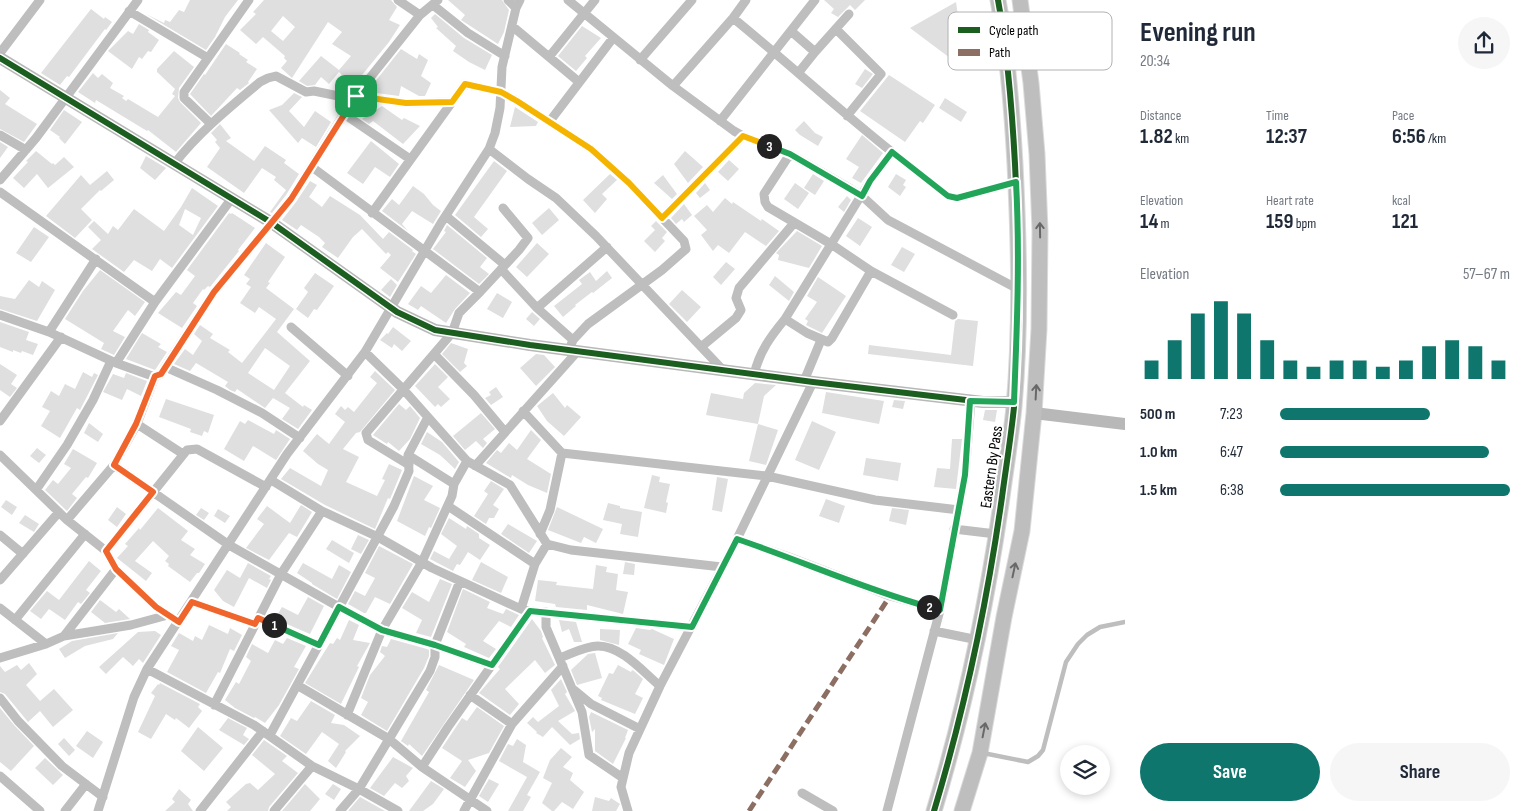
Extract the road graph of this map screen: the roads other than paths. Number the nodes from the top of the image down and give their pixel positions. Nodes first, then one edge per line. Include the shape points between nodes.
1 (40, 0) edge
2 (138, 0) edge
3 (249, 0) edge
4 (398, 0) edge
5 (508, 0) edge
6 (568, 0) edge
7 (595, 0) edge
8 (692, 0) edge
9 (746, 0) edge
10 (815, 0) edge
11 (436, 3) edge
12 (518, 4) edge
13 (129, 11) junction
14 (584, 14) junction
15 (849, 14) dead end
16 (420, 15) junction
17 (733, 18) junction
18 (512, 26) junction
19 (836, 29) junction
20 (791, 31) junction
21 (613, 38) junction
22 (775, 52) junction
23 (815, 52) junction
24 (0, 53) edge
25 (505, 56) junction
26 (549, 57) junction
27 (0, 58) edge
28 (208, 58) junction
29 (640, 60) junction
30 (1007, 70) edge
31 (1029, 70) edge
32 (799, 72) junction
33 (579, 82) junction
34 (673, 86) junction
35 (501, 92) junction
36 (355, 97) junction
37 (65, 99) junction
38 (452, 102) junction
39 (344, 114) junction
40 (847, 116) junction
41 (550, 121) junction
42 (720, 122) junction
43 (210, 123) junction
44 (0, 135) edge
45 (743, 136) junction
46 (489, 149) junction
47 (26, 150) junction
48 (892, 152) junction
49 (790, 154) junction
50 (410, 159) junction
51 (174, 164) junction
52 (312, 167) junction
53 (0, 180) edge
54 (1016, 182) junction
55 (0, 192) edge
56 (862, 196) junction
57 (232, 198) junction
58 (503, 208) dead end
59 (372, 213) junction
60 (446, 216) junction
61 (662, 218) junction
62 (794, 222) junction
63 (272, 223) junction
64 (831, 244) junction
65 (606, 247) junction
66 (424, 251) junction
67 (96, 259) junction
68 (503, 267) junction
69 (871, 271) junction
70 (642, 285) junction
71 (1018, 289) junction
72 (480, 292) junction
73 (155, 302) junction
74 (537, 308) junction
75 (392, 309) junction
76 (0, 315) edge
77 (953, 315) dead end
78 (785, 319) junction
79 (291, 326) dead end
80 (49, 332) junction
81 (452, 332) junction
82 (60, 338) junction
83 (821, 340) junction
84 (573, 347) junction
85 (701, 347) junction
86 (365, 352) junction
87 (434, 354) junction
88 (114, 362) junction
89 (165, 367) junction
90 (723, 370) junction
91 (754, 375) junction
92 (155, 376) junction
93 (348, 376) junction
94 (808, 382) junction
95 (403, 389) junction
96 (970, 401) junction
97 (1014, 402) junction
98 (523, 411) junction
99 (1034, 413) junction
100 (428, 417) junction
101 (0, 421) edge
102 (136, 424) junction
103 (1125, 424) edge
104 (504, 432) junction
105 (300, 438) junction
106 (562, 453) junction
107 (183, 454) junction
108 (0, 455) edge
109 (408, 455) junction
110 (409, 464) junction
111 (471, 464) junction
112 (114, 465) junction
113 (767, 476) junction
114 (268, 483) junction
115 (454, 484) junction
116 (36, 490) junction
117 (153, 492) junction
118 (448, 506) junction
119 (959, 510) junction
120 (322, 511) junction
121 (59, 512) junction
122 (67, 520) junction
123 (954, 529) junction
124 (85, 534) junction
125 (540, 534) junction
126 (996, 534) junction
127 (0, 535) edge
128 (378, 536) junction
129 (737, 539) junction
130 (547, 544) junction
131 (229, 545) junction
132 (106, 551) junction
133 (23, 554) junction
134 (422, 562) junction
135 (535, 564) junction
136 (722, 567) junction
137 (116, 569) junction
138 (281, 574) junction
139 (0, 580) edge
140 (460, 581) junction
141 (192, 602) junction
142 (339, 607) junction
143 (0, 608) edge
144 (525, 610) junction
145 (940, 610) junction
146 (546, 612) junction
147 (168, 615) junction
148 (15, 620) junction
149 (256, 621) junction
150 (179, 622) junction
151 (1125, 622) edge
152 (692, 627) junction
153 (382, 630) junction
154 (934, 631) junction
155 (64, 636) junction
156 (978, 640) junction
157 (46, 644) junction
158 (319, 645) junction
159 (435, 645) junction
160 (0, 658) edge
161 (561, 662) junction
162 (492, 665) junction
163 (147, 669) junction
164 (297, 685) junction
165 (660, 686) junction
166 (573, 689) junction
167 (470, 695) junction
168 (0, 698) edge
169 (214, 705) junction
170 (347, 715) junction
171 (512, 724) junction
172 (640, 728) junction
173 (266, 733) junction
174 (389, 739) junction
175 (980, 753) junction
176 (312, 766) junction
177 (422, 767) junction
178 (0, 776) edge
179 (623, 778) junction
180 (86, 784) junction
181 (359, 789) junction
182 (802, 794) dead end
183 (103, 797) junction
184 (471, 799) junction
185 (40, 811) edge
186 (65, 811) edge
187 (98, 811) edge
188 (200, 811) edge
189 (274, 811) edge
190 (340, 811) edge
191 (398, 811) edge
192 (464, 811) edge
193 (487, 811) edge
194 (628, 811) edge
195 (833, 811) edge
196 (887, 811) edge
197 (934, 811) edge
198 (962, 811) edge

1 - 24 street
2 - 13 street
3 - 28 street
4 - 16 street
5 - 12 street
6 - 14 street
7 - 14 street
8 - 29 street
9 - 17 street
10 - 20 street
11 - 16 street
11 - 25 street via 468,33
12 - 18 street
13 - 28 street
13 - 37 street
14 - 21 street
14 - 26 street
15 - 19 street
16 - 36 street
17 - 22 street
17 - 34 street
18 - 25 street
18 - 26 street
19 - 23 street
19 - 40 street via 881,74
20 - 22 street
20 - 23 street
21 - 29 street
21 - 33 street
22 - 32 street
22 - 42 street
23 - 32 street
25 - 35 street
26 - 33 street
27 - 37 street
28 - 43 street via 183,95
29 - 34 street
30 - 54 main road, Eastern By Pass
99 -> 31 main road via 1040,231
32 - 40 street
33 - 41 street
34 - 42 street
35 - 38 street via 465,84
35 - 41 street
35 - 46 street via 496,133
36 - 38 street via 406,103
36 - 39 street
36 - 43 street via 306,92 276,76 260,82
37 - 47 street
37 - 51 street
38 - 50 street
39 - 50 street
39 - 52 street
40 - 48 street
41 - 61 street via 591,149
42 - 45 street
43 - 51 street
44 - 47 street
45 - 49 street
45 - 61 street
46 - 60 street
46 - 65 street via 556,198
47 - 53 street
48 - 54 street via 948,196 957,198
48 - 56 street
49 - 56 street
49 - 62 street via 764,194 768,207
50 - 59 street
51 - 57 street
52 - 59 street
52 - 63 street
54 - 71 main road, Eastern By Pass
55 - 67 street
56 - 64 street
56 - 71 street via 888,220
57 - 63 street
57 - 73 street
58 - 68 street via 528,238
59 - 66 street
60 - 66 street
60 - 68 street
61 - 70 street via 684,241 686,250
62 - 64 street
62 - 85 street via 739,288 736,298 741,310 736,318
63 - 75 street
63 - 89 street via 214,292
64 - 69 street
64 - 78 street
65 - 70 street
65 - 74 street
66 - 72 street
66 - 75 street
67 - 73 street
67 - 80 street
68 - 72 street
68 - 74 street
69 - 77 street
69 - 83 street via 832,338 828,342
70 - 84 street via 588,324
70 - 85 street
71 - 97 main road, Eastern By Pass
72 - 81 street via 459,313
73 - 88 street
74 - 84 street
75 - 81 street via 435,330
75 - 86 street
76 - 80 street
78 - 83 street
78 - 91 street via 763,350
79 - 93 street
80 - 82 street
81 - 84 street
81 - 87 street
82 - 88 street
82 - 101 street
83 - 94 street
84 - 90 street
84 - 98 street
85 - 90 street
86 - 93 street
86 - 95 street
87 - 95 street
87 - 104 street
88 - 92 street
88 - 116 street via 67,445
89 - 92 street via 161,374
89 - 105 street via 262,413
90 - 91 street
91 - 94 street
92 - 102 street
93 - 105 street
94 - 96 street
94 - 113 street
95 - 100 street
95 - 110 street via 366,437
96 - 97 street
96 - 119 street
97 - 126 main road, Eastern By Pass
98 - 104 street
98 - 106 street
99 - 103 street
175 -> 99 main road via 1022,531
100 - 109 street
100 - 111 street
102 - 107 street
102 - 112 street
104 - 111 street
105 - 114 street
106 - 113 street
106 - 125 street via 550,510
107 - 114 street via 197,448
107 - 117 street
108 - 116 street
109 - 110 street
109 - 115 street
110 - 128 street via 409,471
111 - 115 street
111 - 125 street via 510,485
112 - 117 street
112 - 122 street
113 - 119 street via 874,500
113 - 129 street
114 - 120 street
114 - 131 street
115 - 118 street
116 - 121 street
117 - 131 street
117 - 132 street
118 - 134 street
118 - 135 street
119 - 123 street
120 - 128 street
120 - 138 street
121 - 122 street
121 - 133 street
122 - 124 street
123 - 126 street
123 - 145 street
124 - 132 street
124 - 148 street
125 - 130 street
126 - 156 main road, Eastern By Pass
127 - 133 street
128 - 134 street
128 - 142 street
129 - 136 street
129 - 145 street via 890,596
130 - 135 street
130 - 136 street via 571,550
131 - 138 street
131 - 141 street
132 - 137 street
133 - 139 street
134 - 140 street
134 - 153 street
135 - 144 street
136 - 152 street
137 - 147 street
137 - 155 street
138 - 142 street
138 - 149 street
140 - 144 street
140 - 159 street
141 - 149 street
141 - 150 street
142 - 153 street
142 - 158 street
143 - 148 street
144 - 146 street
144 - 162 street
145 - 154 street
146 - 152 street
146 - 161 street via 546,627
147 - 150 street
147 - 155 street
148 - 157 street
149 - 158 street
149 - 169 street
150 - 163 street
151 - 175 lane via 1100,627 1087,635 1066,662 1043,750 1038,756 1028,762
152 - 165 street
153 - 159 street
153 - 170 street
154 - 156 street
154 - 196 street
155 - 157 street
156 - 197 main road, Eastern By Pass
157 - 160 street
158 - 164 street
159 - 162 street
159 - 174 street via 430,670
161 - 165 street via 597,646 611,648
161 - 166 street
161 - 171 street
162 - 167 street
163 - 169 street
163 - 183 street via 134,697
164 - 170 street
164 - 173 street
165 - 172 street
166 - 172 street via 592,704
166 - 179 street via 582,712 589,755
167 - 171 street
167 - 177 street
168 - 180 street via 62,766
169 - 173 street
170 - 174 street
171 - 184 street
172 - 179 street
173 - 176 street
173 - 188 street
174 - 177 street
174 - 181 street
175 - 198 main road
176 - 181 street
176 - 189 street
177 - 184 street
178 - 185 street
179 - 194 street via 621,787
180 - 183 street
180 - 186 street
181 - 190 street
181 - 191 street
182 - 195 street
183 - 187 street
184 - 192 street
184 - 193 street

